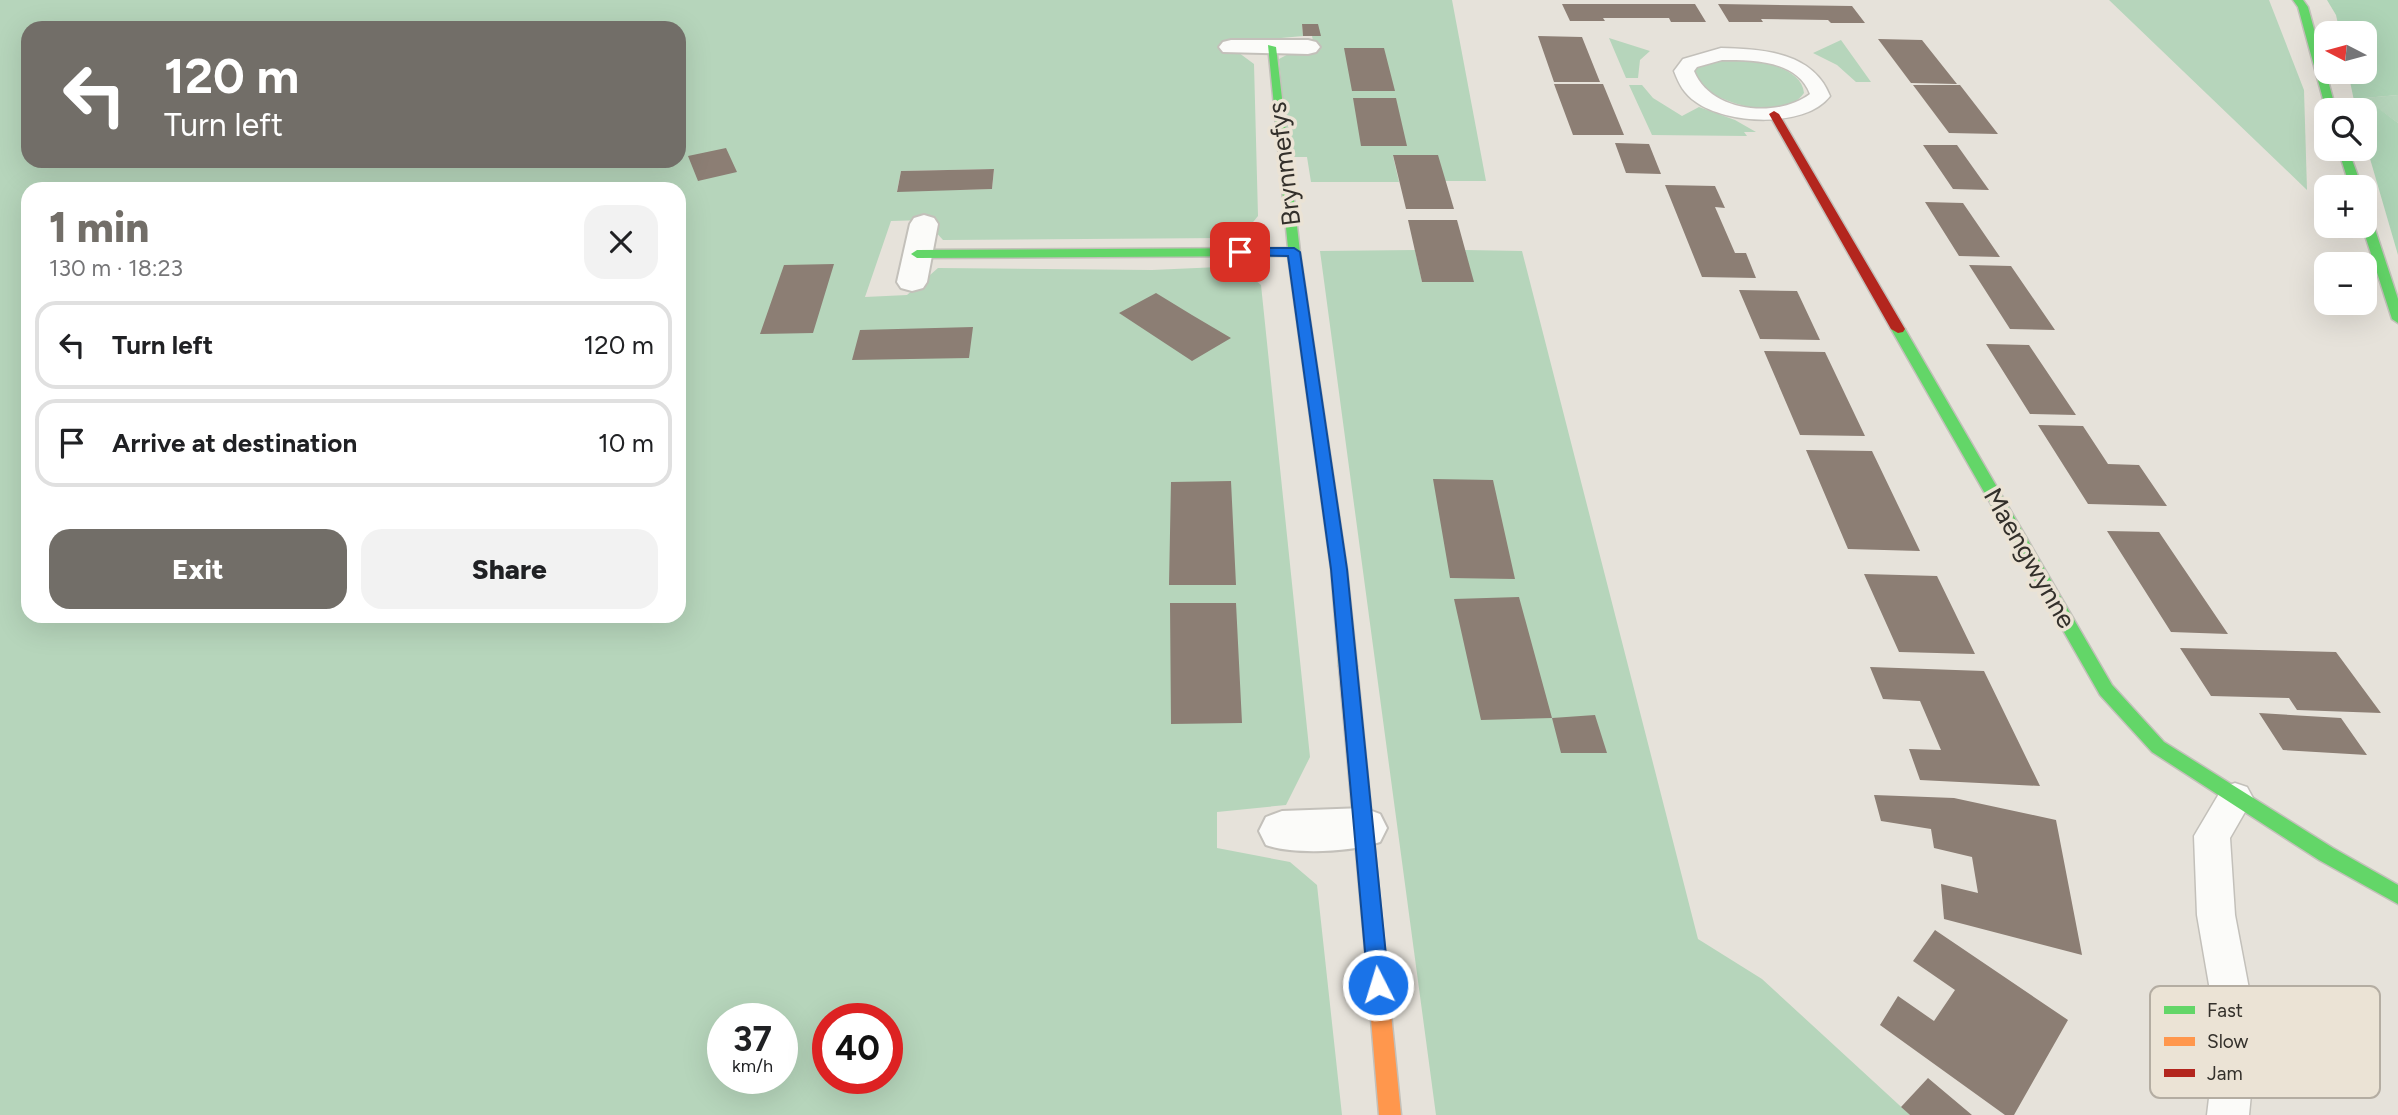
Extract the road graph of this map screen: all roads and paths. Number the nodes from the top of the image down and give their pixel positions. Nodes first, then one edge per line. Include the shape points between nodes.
1 (2298, 0) edge
2 (1231, 47) dead end
3 (1270, 47) junction
4 (1308, 47) dead end
5 (2328, 98) edge
6 (1774, 114) junction
7 (924, 224) dead end
8 (2372, 238) edge
9 (1294, 252) junction
10 (915, 268) joint
11 (2398, 319) edge
12 (2235, 798) junction
13 (1364, 828) junction
14 (1282, 831) dead end
15 (2398, 895) edge
16 (2229, 986) edge
17 (1390, 1115) edge

1 - 5 street
2 - 3 street
3 - 4 street
3 - 9 street, Brynmefys
6 - 6 lane via 1708,101 1693,91 1684,71 1704,57 1745,54 1790,65 1818,85 1820,96 1812,105
6 - 12 street, Maengwynne via 2106,690 2158,747
7 - 10 street
8 - 11 street
9 - 10 street
9 - 13 street, Brynmefys via 1339,569
12 - 15 street, Maengwynne
12 - 16 lane via 2212,836 2216,915
13 - 14 street
13 - 17 street, Brynmefys

